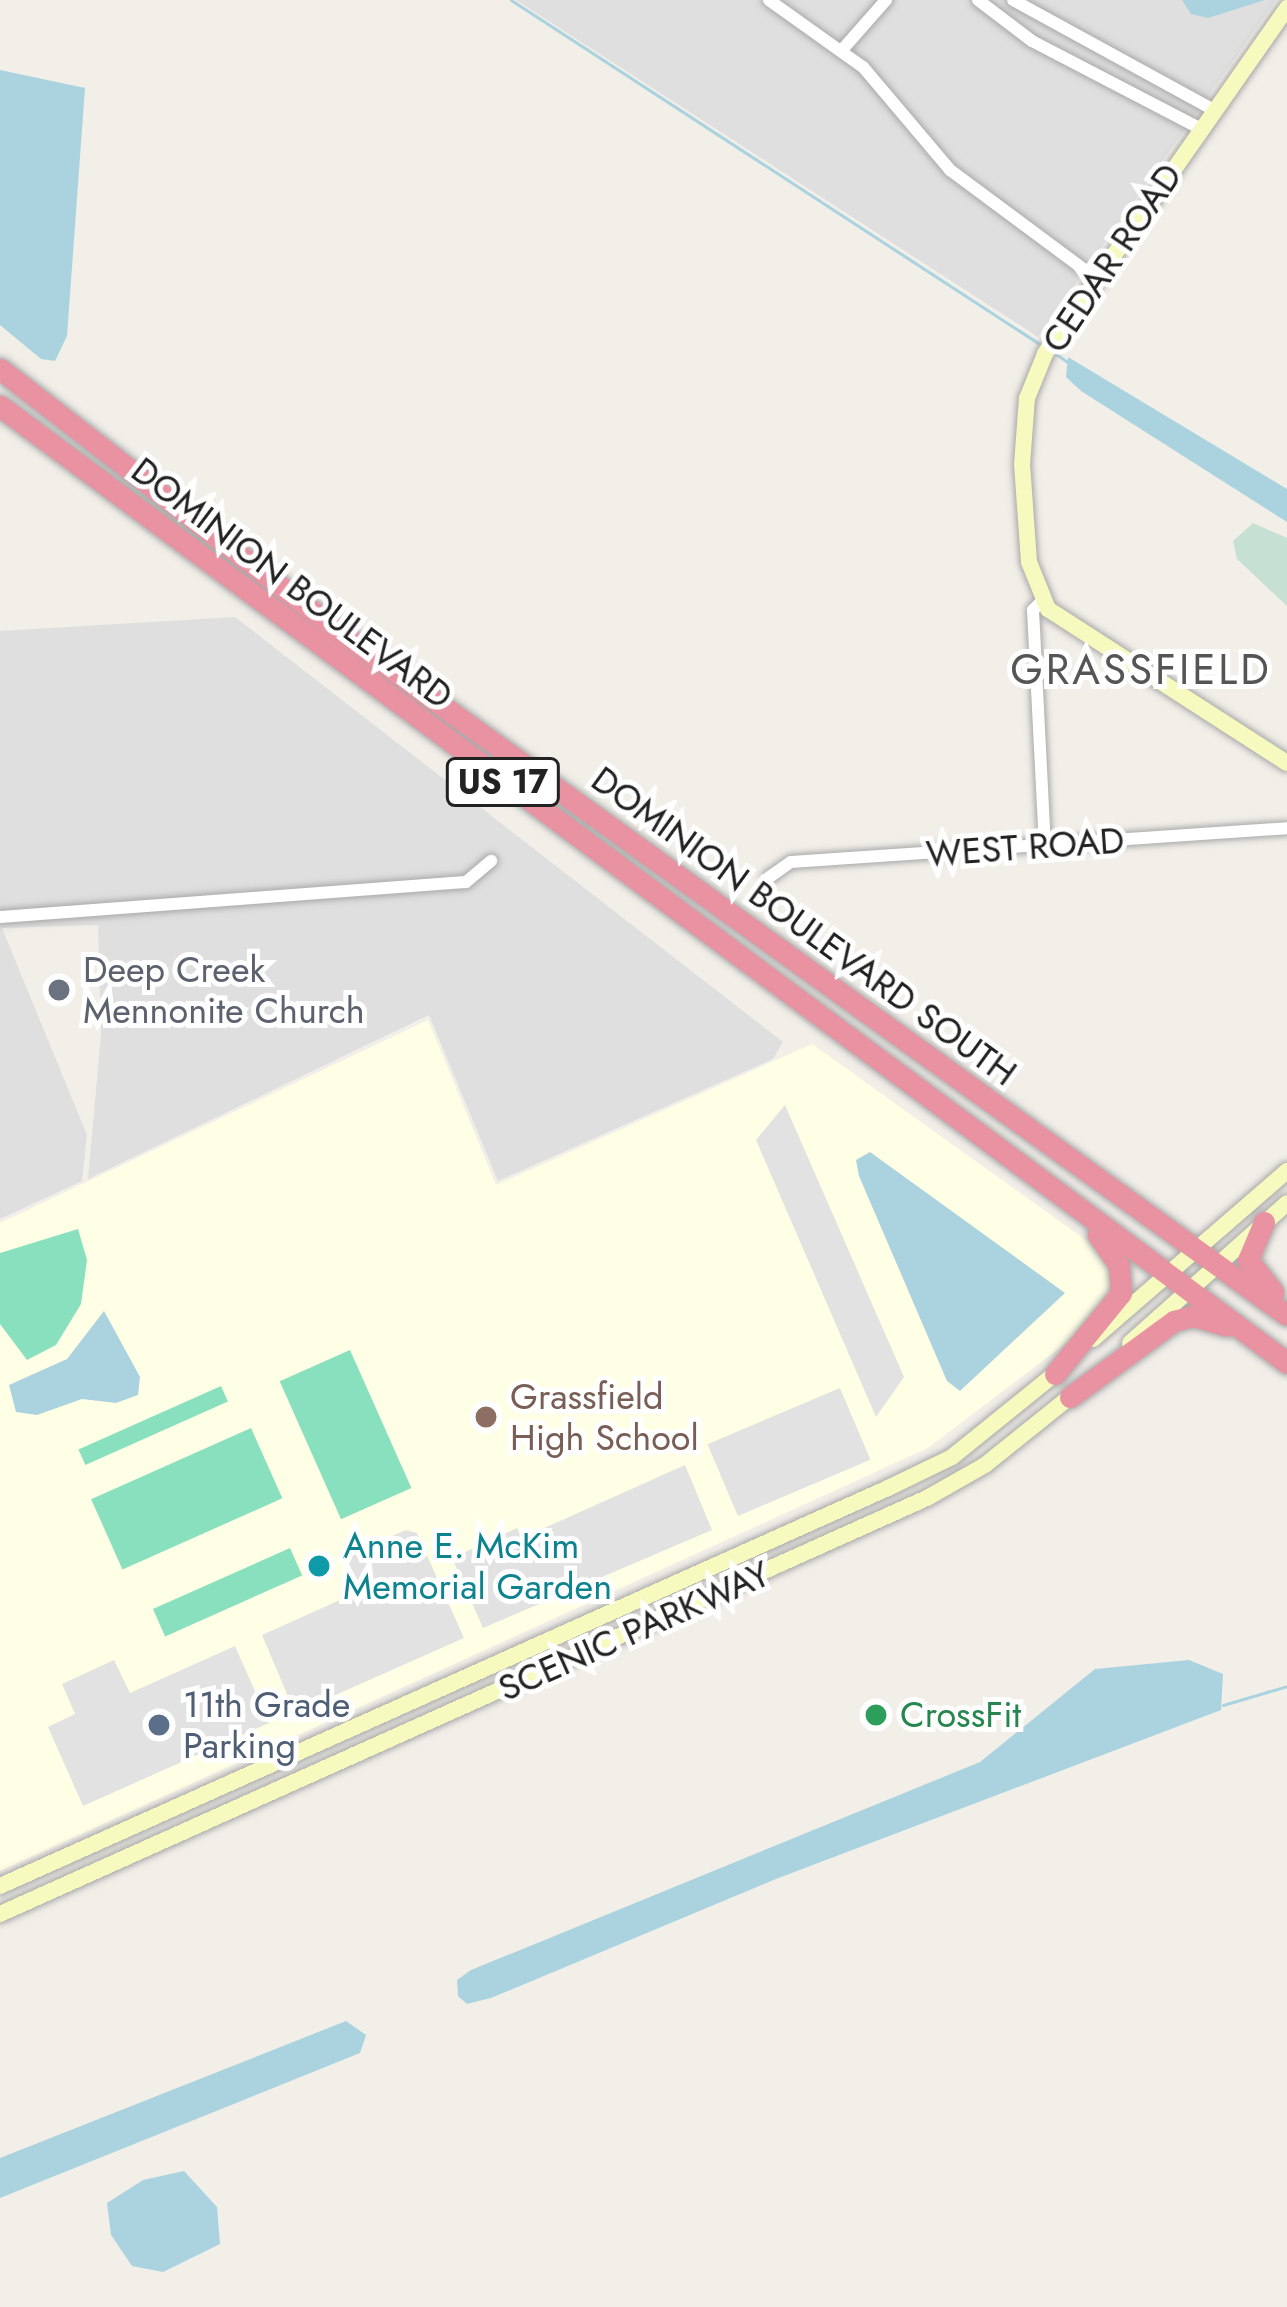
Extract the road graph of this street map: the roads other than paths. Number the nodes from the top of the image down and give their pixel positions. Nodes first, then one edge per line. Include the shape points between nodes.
1 (769, 0) edge
2 (886, 0) edge
3 (978, 0) edge
4 (1013, 0) edge
5 (1287, 8) edge
6 (842, 50) junction
7 (1214, 110) junction
8 (1201, 129) junction
9 (1097, 279) junction
10 (0, 369) edge
11 (0, 406) edge
12 (1042, 601) junction
13 (1287, 764) edge
14 (1287, 828) edge
15 (1045, 845) junction
16 (491, 861) dead end
17 (768, 878) dead end
18 (0, 917) edge
19 (840, 993) junction
20 (819, 1020) junction
21 (1287, 1171) edge
22 (1035, 1180) junction
23 (1287, 1203) edge
24 (1264, 1222) junction
25 (1197, 1247) junction
26 (1215, 1265) junction
27 (1166, 1272) junction
28 (1188, 1290) junction
29 (1287, 1305) edge
30 (1287, 1315) edge
31 (1280, 1358) edge
32 (1055, 1375) junction
33 (1070, 1397) junction
34 (0, 1886) edge
35 (0, 1914) edge

1 - 6 street
2 - 6 street
3 - 8 street via 1032,41
4 - 7 street
5 - 7 street, CEDAR ROAD
6 - 9 street via 950,170
7 - 8 street, CEDAR ROAD
8 - 9 street, CEDAR ROAD
9 - 12 street, CEDAR ROAD via 1045,354 1024,412 1024,519
10 - 19 highway, DOMINION BOULEVARD SOUTH / US 17 via 327,623
11 - 20 highway, DOMINION BOULEVARD / US 17
12 - 13 street via 1118,661
12 - 15 street via 1033,610
14 - 15 street, WEST ROAD
15 - 17 street, WEST ROAD via 790,862
16 - 18 street via 466,882
19 - 20 highway
19 - 25 highway, DOMINION BOULEVARD SOUTH / US 17
20 - 22 highway, DOMINION BOULEVARD / US 17
21 - 25 street, SCENIC PARKWAY
22 - 27 highway, US 17
22 - 32 highway via 1111,1250 1122,1280 1115,1306
23 - 24 street, SCENIC PARKWAY
24 - 26 street, SCENIC PARKWAY
24 - 29 highway via 1248,1260
25 - 26 highway, DOMINION BOULEVARD SOUTH / US 17
25 - 27 street, SCENIC PARKWAY
26 - 28 street, SCENIC PARKWAY
26 - 30 highway, DOMINION BOULEVARD SOUTH / US 17
27 - 28 highway, US 17
27 - 32 street, SCENIC PARKWAY
28 - 31 highway, US 17
28 - 33 street, SCENIC PARKWAY
31 - 33 highway via 1216,1320 1193,1316 1156,1331
32 - 34 street, SCENIC PARKWAY via 952,1457 875,1495
33 - 35 street, SCENIC PARKWAY via 985,1465 927,1498

